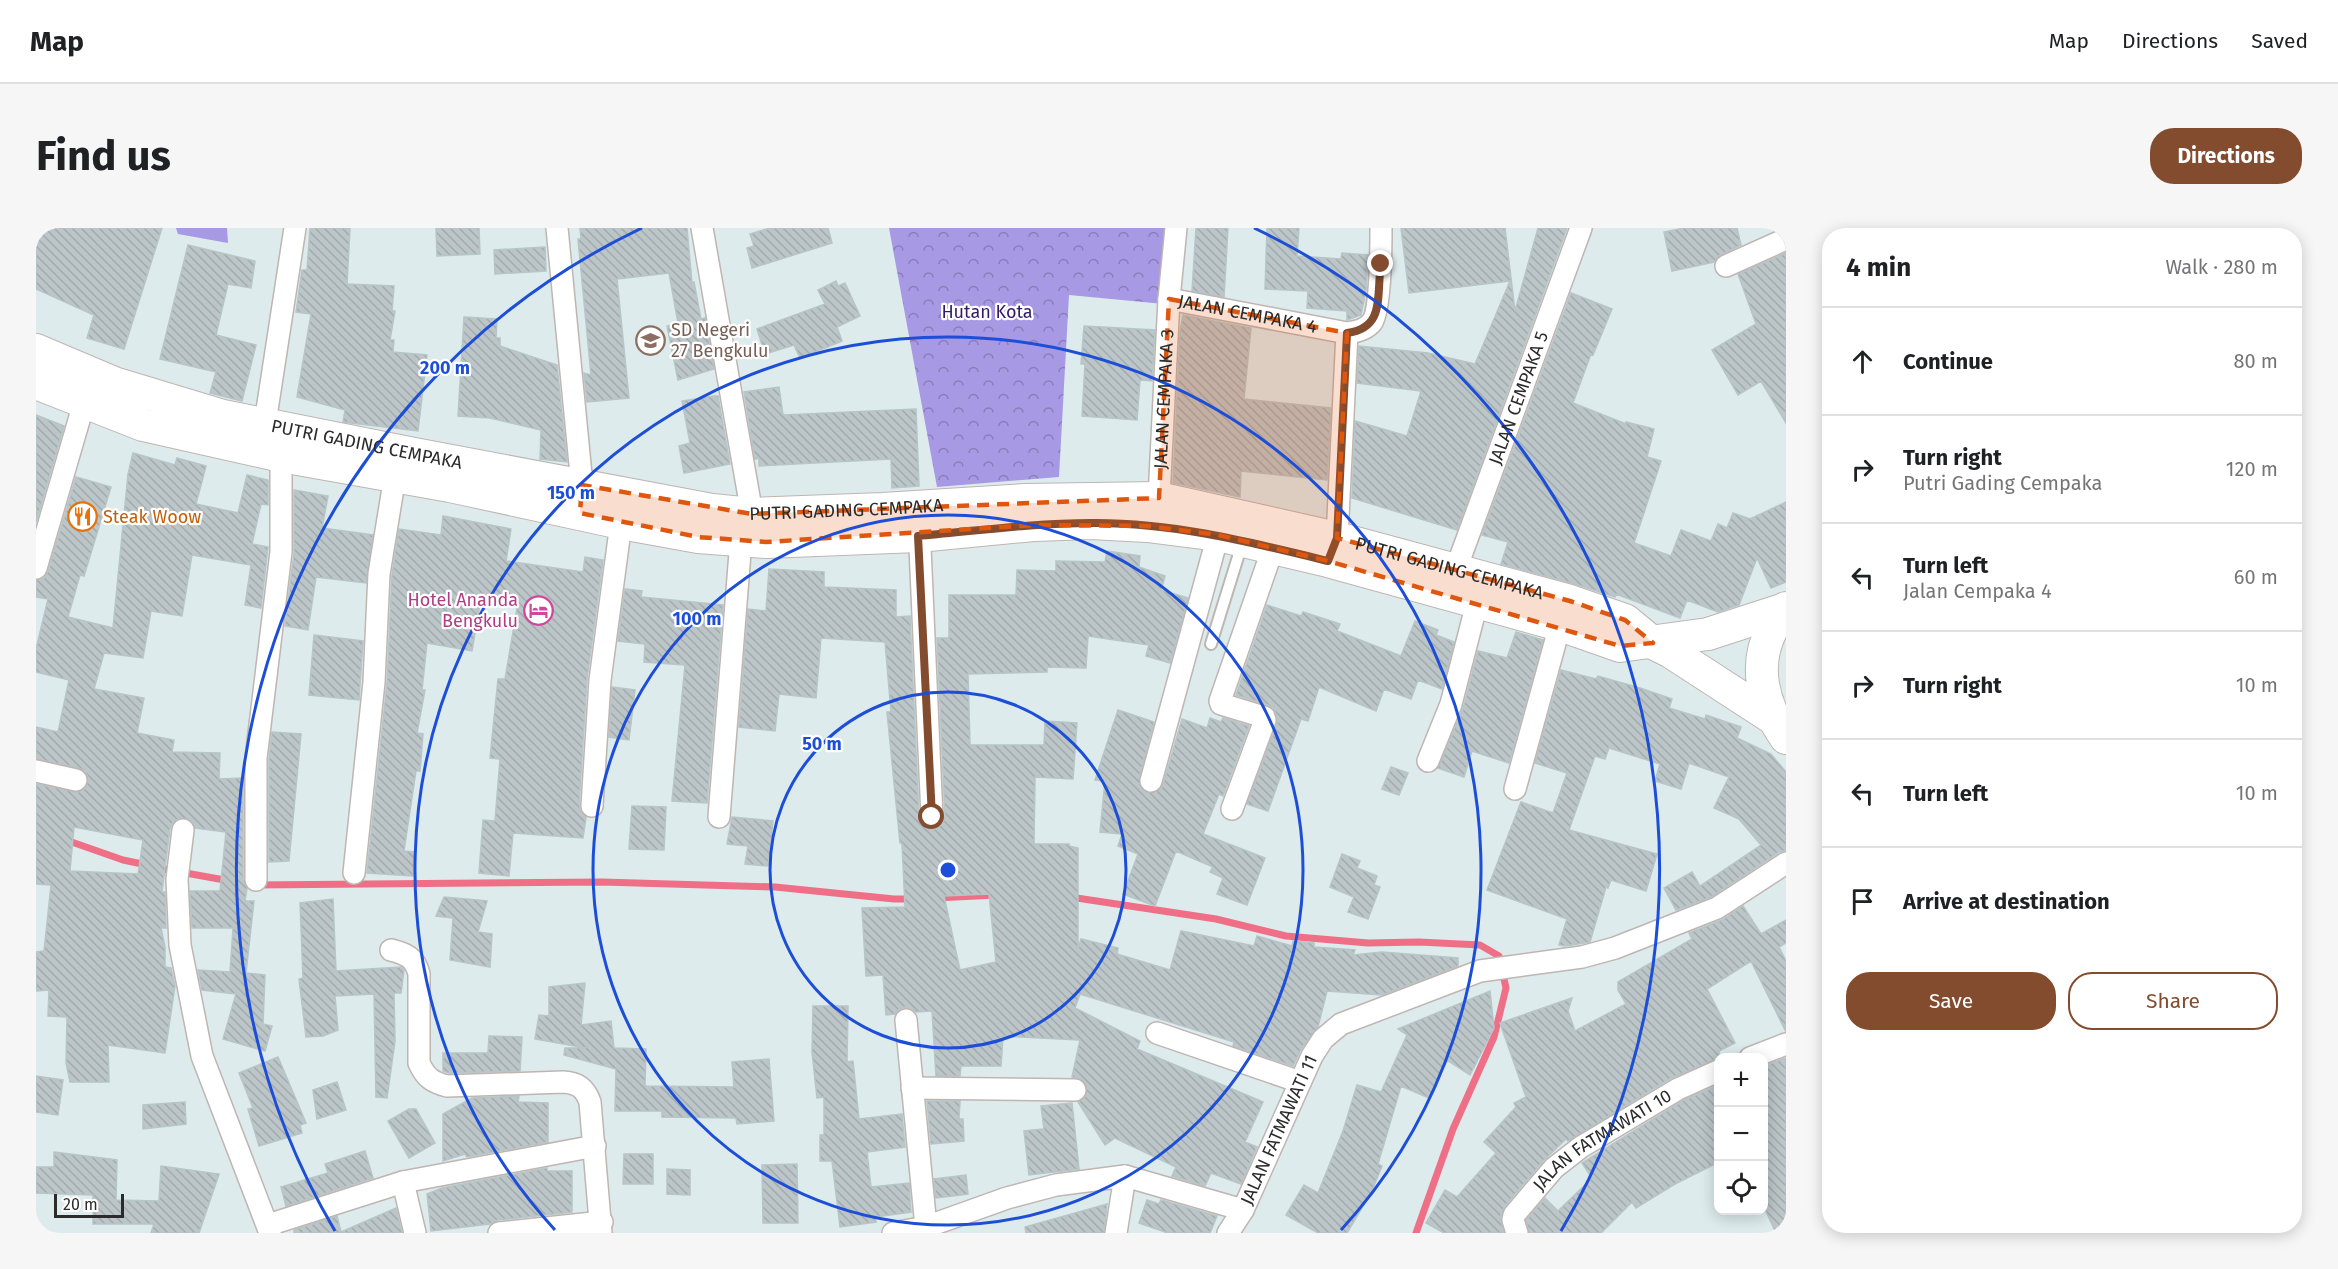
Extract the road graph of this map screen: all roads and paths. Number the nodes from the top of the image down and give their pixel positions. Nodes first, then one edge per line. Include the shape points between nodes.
1 (295, 228) edge
2 (557, 228) edge
3 (702, 228) edge
4 (1176, 228) edge
5 (1381, 228) edge
6 (1581, 228) edge
7 (1786, 238) edge
8 (1726, 266) dead end
9 (1169, 299) junction
10 (1347, 333) junction
11 (36, 350) edge
12 (36, 383) edge
13 (84, 403) junction
14 (265, 423) junction
15 (281, 456) junction
16 (395, 476) junction
17 (1159, 498) junction
18 (581, 499) junction
19 (919, 521) junction
20 (621, 523) junction
21 (746, 527) junction
22 (1230, 538) junction
23 (1273, 548) junction
24 (1333, 550) junction
25 (36, 568) edge
26 (1456, 569) junction
27 (1477, 603) junction
28 (1784, 609) edge
29 (1560, 625) junction
30 (1653, 643) junction
31 (1210, 644) dead end
32 (1779, 728) edge
33 (1428, 761) dead end
34 (36, 771) edge
35 (76, 780) dead end
36 (1151, 782) dead end
37 (1515, 789) dead end
38 (592, 806) dead end
39 (1232, 809) dead end
40 (719, 817) dead end
41 (932, 817) dead end
42 (183, 830) dead end
43 (1786, 863) edge
44 (354, 873) dead end
45 (256, 880) dead end
46 (391, 950) dead end
47 (906, 1020) dead end
48 (1157, 1033) dead end
49 (1786, 1044) edge
50 (1763, 1053) edge
51 (1714, 1073) edge
52 (1300, 1082) junction
53 (912, 1088) junction
54 (1075, 1090) dead end
55 (595, 1146) junction
56 (1125, 1176) junction
57 (403, 1182) junction
58 (1243, 1210) junction
59 (926, 1227) junction
60 (269, 1229) edge
61 (605, 1230) edge
62 (415, 1233) edge
63 (500, 1233) edge
64 (892, 1233) edge
65 (1116, 1233) edge
66 (1228, 1233) edge
67 (1517, 1233) edge

1 - 14 street
2 - 18 street
3 - 21 street
4 - 9 street, JALAN CEMPAKA 3
5 - 10 street via 1375,317 1366,328
6 - 26 street, JALAN CEMPAKA 5
7 - 8 street
9 - 10 street, JALAN CEMPAKA 4
9 - 17 street, JALAN CEMPAKA 3
10 - 24 street
11 - 14 street, PUTRI GADING CEMPAKA via 150,395
12 - 13 street, PUTRI GADING CEMPAKA
13 - 15 street, PUTRI GADING CEMPAKA via 143,425
13 - 25 street
14 - 18 street, PUTRI GADING CEMPAKA via 414,454
15 - 16 street, PUTRI GADING CEMPAKA
15 - 45 street via 281,552 256,758
16 - 18 street, PUTRI GADING CEMPAKA
16 - 44 street via 379,574 374,682
17 - 19 street, PUTRI GADING CEMPAKA via 1025,500
17 - 24 street, PUTRI GADING CEMPAKA
18 - 20 street, PUTRI GADING CEMPAKA
18 - 21 street, PUTRI GADING CEMPAKA via 712,510
19 - 21 street, PUTRI GADING CEMPAKA via 766,542
19 - 22 street, PUTRI GADING CEMPAKA via 1147,526
19 - 41 street
20 - 21 street, PUTRI GADING CEMPAKA via 698,537
20 - 38 street via 600,680
21 - 40 street
22 - 23 street, PUTRI GADING CEMPAKA
22 - 31 lane
22 - 36 street
23 - 24 street, PUTRI GADING CEMPAKA
23 - 39 street via 1220,701 1265,720
24 - 26 street, PUTRI GADING CEMPAKA
24 - 27 street, PUTRI GADING CEMPAKA
26 - 30 street, PUTRI GADING CEMPAKA via 1625,620
27 - 29 street, PUTRI GADING CEMPAKA
27 - 33 street via 1451,704
28 - 30 street, PUTRI GADING CEMPAKA via 1696,637
28 - 32 street via 1770,632 1761,666 1762,682
29 - 30 street, PUTRI GADING CEMPAKA via 1620,646
29 - 37 street
30 - 32 street, PUTRI GADING CEMPAKA
34 - 35 street
42 - 60 street via 178,870 180,945 202,1056
43 - 52 street, JALAN FATMAWATI 11 via 1717,908 1615,948 1582,957 1480,971 1341,1024 1323,1039
46 - 55 street via 404,953 417,964 419,1063 432,1082 447,1086 573,1083 586,1092 590,1102
47 - 53 street
48 - 52 street
49 - 50 street
51 - 67 street, JALAN FATMAWATI 10 via 1623,1121 1554,1168 1515,1215
52 - 58 street, JALAN FATMAWATI 11
53 - 54 street
53 - 59 street
55 - 57 street
55 - 61 street
56 - 58 street, JALAN FATMAWATI 11
56 - 59 street, JALAN FATMAWATI 11 via 1056,1185
56 - 65 street
57 - 60 street
57 - 62 street
58 - 66 street
59 - 64 street, JALAN FATMAWATI 11
61 - 63 street

